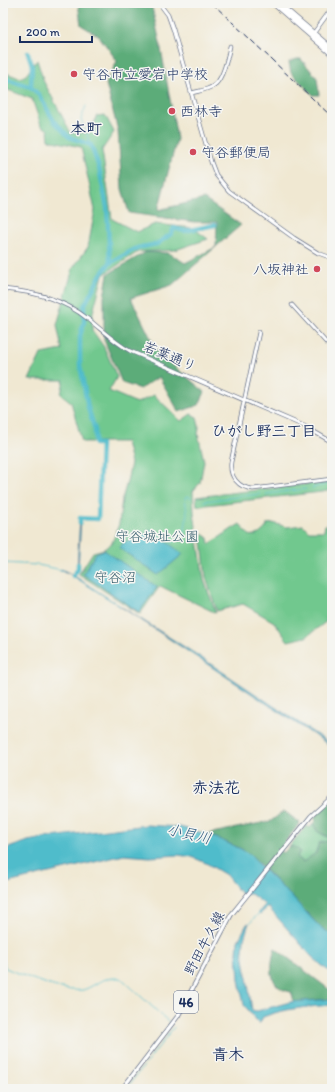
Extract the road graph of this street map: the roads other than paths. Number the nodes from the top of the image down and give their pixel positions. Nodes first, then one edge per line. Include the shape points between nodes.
1 (159, 3) edge
2 (273, 3) edge
3 (278, 3) edge
4 (332, 8) edge
5 (312, 35) junction
6 (230, 46) dead end
7 (332, 49) edge
8 (332, 54) edge
9 (192, 93) junction
10 (332, 258) edge
11 (3, 289) edge
12 (292, 305) dead end
13 (259, 332) dead end
14 (332, 349) edge
15 (244, 400) junction
16 (332, 442) edge
17 (332, 479) edge
18 (332, 797) edge
19 (122, 1089) edge

1 - 9 street via 168,15
2 - 5 highway
3 - 5 highway
4 - 5 street
5 - 7 highway
5 - 8 highway
6 - 9 street via 217,83
9 - 10 street via 214,169 223,184 285,232 318,253
11 - 15 street, 若葉通り via 31,292 60,301 130,351
12 - 14 street
13 - 15 street
15 - 16 street, 若葉通り via 308,428
15 - 17 street via 231,466 232,475 239,484 253,489
18 - 19 main road, 野田牛久線 / 46 via 311,816 238,906 225,925 178,1016

